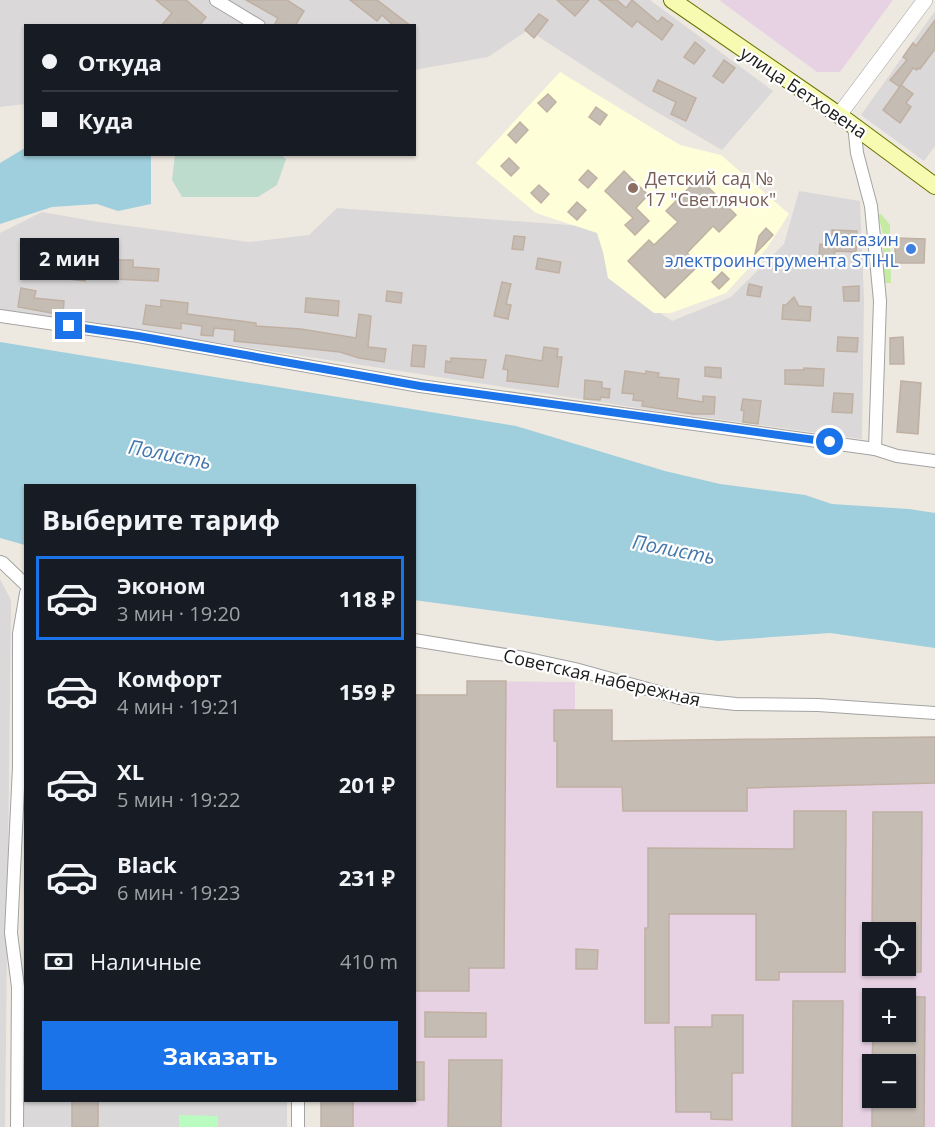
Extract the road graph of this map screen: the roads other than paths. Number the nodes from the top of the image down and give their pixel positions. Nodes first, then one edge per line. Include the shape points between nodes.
1 (216, 0) edge
2 (672, 0) edge
3 (925, 0) edge
4 (256, 24) edge
5 (839, 115) junction
6 (854, 125) junction
7 (935, 186) edge
8 (0, 316) edge
9 (875, 449) junction
10 (935, 461) edge
11 (0, 562) edge
12 (24, 583) edge
13 (24, 605) edge
14 (416, 640) edge
15 (935, 714) edge
16 (298, 1102) edge
17 (17, 1127) edge
18 (298, 1127) edge

1 - 4 street
2 - 5 main road, улица Бетховена
3 - 5 street
5 - 6 main road, улица Бетховена
6 - 7 main road, улица Бетховена
6 - 9 street via 856,153 871,206 880,301
8 - 9 street via 420,386
9 - 10 street
11 - 12 street
13 - 17 street via 19,634 19,767 11,933 18,987
14 - 15 street, Советская набережная via 575,669 680,698
16 - 18 street

